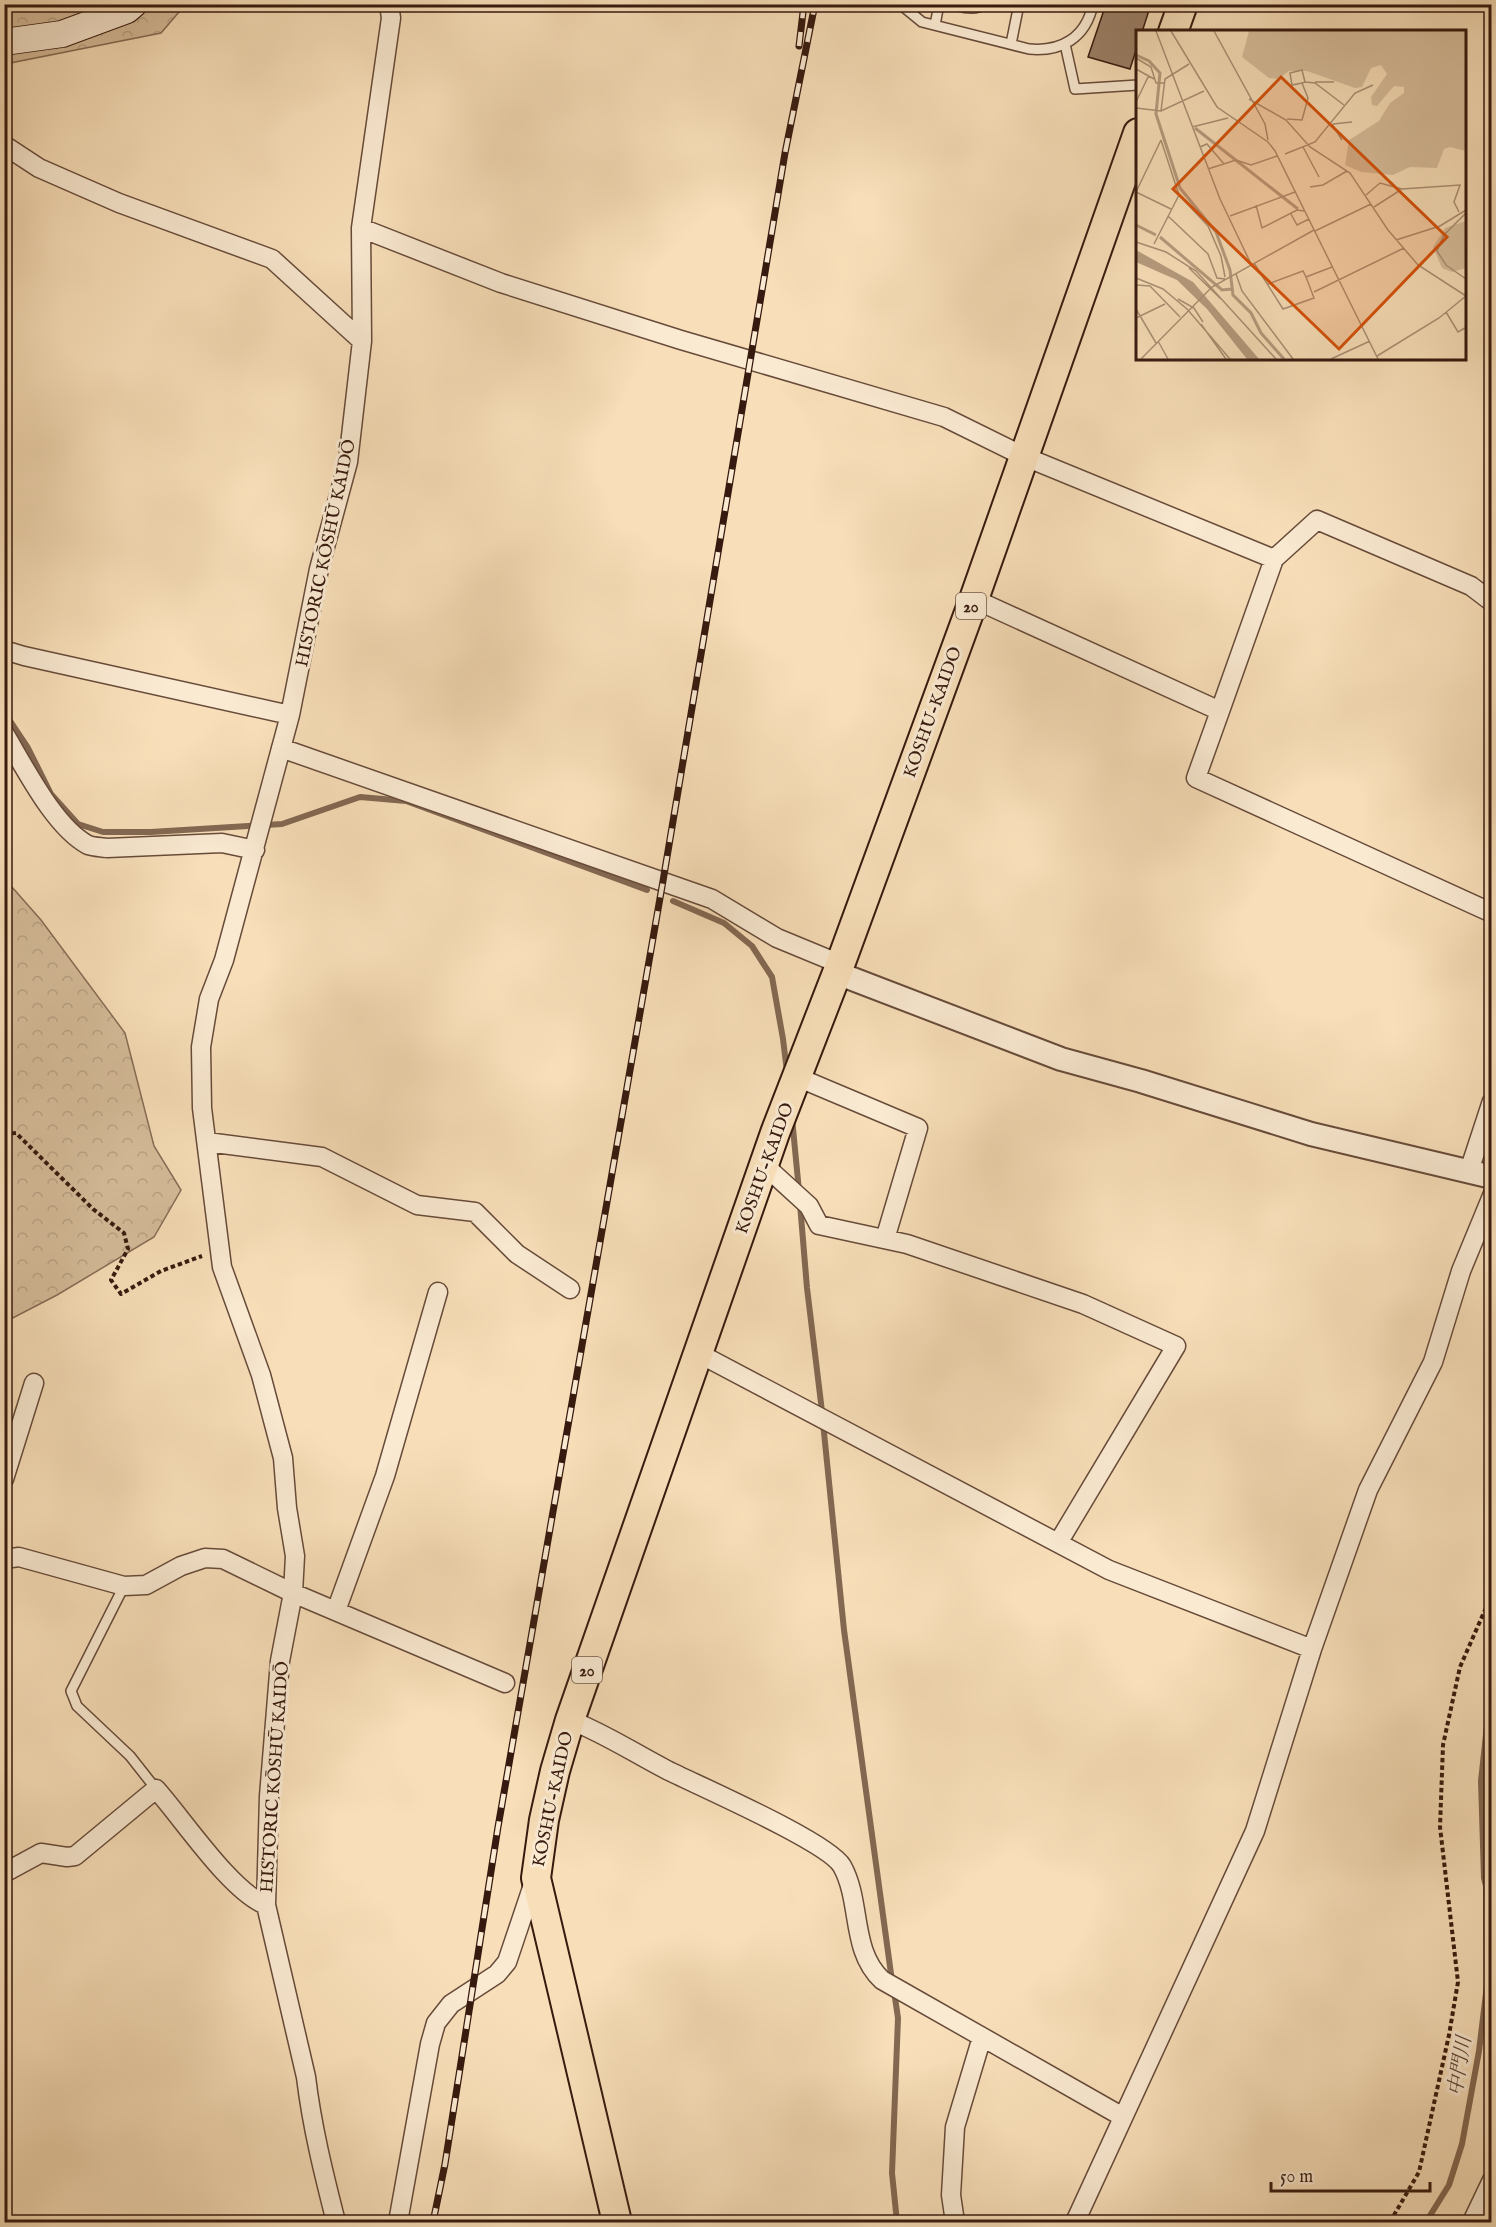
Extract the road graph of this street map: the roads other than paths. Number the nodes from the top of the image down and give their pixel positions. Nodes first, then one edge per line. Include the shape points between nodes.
1 (134, 4) edge
2 (389, 4) edge
3 (900, 4) edge
4 (939, 4) edge
5 (950, 4) edge
6 (985, 4) edge
7 (1019, 4) edge
8 (1093, 4) edge
9 (1183, 4) edge
10 (935, 25) junction
11 (1174, 30) edge
12 (4, 42) edge
13 (1011, 44) junction
14 (1065, 44) junction
15 (1136, 85) edge
16 (1136, 136) edge
17 (4, 145) edge
18 (361, 228) junction
19 (362, 341) junction
20 (1023, 456) junction
21 (1274, 559) junction
22 (974, 599) junction
23 (1491, 602) edge
24 (4, 650) edge
25 (1220, 711) junction
26 (290, 715) junction
27 (4, 733) edge
28 (281, 748) junction
29 (256, 845) junction
30 (1491, 913) edge
31 (839, 969) junction
32 (796, 1077) junction
33 (1491, 1101) edge
34 (207, 1142) junction
35 (764, 1165) junction
36 (1469, 1171) junction
37 (1491, 1177) edge
38 (1491, 1196) edge
39 (885, 1239) junction
40 (570, 1289) dead end
41 (438, 1292) dead end
42 (698, 1353) junction
43 (34, 1383) dead end
44 (4, 1479) edge
45 (1058, 1543) junction
46 (4, 1559) edge
47 (124, 1586) junction
48 (293, 1593) junction
49 (336, 1611) junction
50 (1312, 1649) junction
51 (505, 1683) dead end
52 (570, 1720) junction
53 (156, 1789) junction
54 (4, 1873) edge
55 (536, 1878) junction
56 (266, 1905) junction
57 (982, 2037) junction
58 (1123, 2117) junction
59 (1491, 2180) edge
60 (336, 2223) edge
61 (398, 2223) edge
62 (617, 2223) edge
63 (955, 2223) edge
64 (1076, 2223) edge
65 (1472, 2223) edge

1 - 12 main road via 62,34
2 - 18 street, HISTORIC KŌSHŪ KAIDŌ via 391,18
3 - 10 lane via 922,22
4 - 10 lane
5 - 6 lane via 968,8
7 - 13 lane
8 - 14 lane via 1081,32
9 - 11 highway
10 - 13 lane
13 - 14 lane via 1047,51
14 - 15 lane via 1075,89
16 - 20 highway, KOSHU-KAIDO / 20
17 - 19 street via 39,168 119,203 272,259
18 - 19 street, HISTORIC KŌSHŪ KAIDŌ
18 - 20 street via 501,283 944,417
19 - 26 street, HISTORIC KŌSHŪ KAIDŌ via 348,462 319,570
20 - 21 street
20 - 22 highway, KOSHU-KAIDO / 20
21 - 23 street via 1317,520 1471,586
21 - 25 street
22 - 25 street
22 - 31 highway, KOSHU-KAIDO / 20
24 - 26 street
25 - 30 street via 1196,778
26 - 28 street, HISTORIC KŌSHŪ KAIDŌ
27 - 29 street via 50,809 89,845
28 - 29 street, HISTORIC KŌSHŪ KAIDŌ
28 - 31 street via 712,899
29 - 34 street, HISTORIC KŌSHŪ KAIDŌ via 209,999 201,1047
31 - 32 highway, KOSHU-KAIDO / 20
31 - 36 street via 1061,1059 1311,1134
32 - 35 highway, KOSHU-KAIDO / 20
32 - 39 street via 918,1128
33 - 36 street
34 - 40 street via 322,1157 417,1205 475,1212 517,1254
34 - 48 street, HISTORIC KŌSHŪ KAIDŌ via 222,1267 261,1375 283,1458 294,1556
35 - 39 street via 808,1206 819,1225
35 - 42 highway, KOSHU-KAIDO / 20
36 - 37 street
38 - 50 street via 1461,1271 1433,1362 1368,1490
39 - 45 street via 1083,1304 1176,1346
41 - 49 street via 385,1476
42 - 45 street
42 - 52 highway, KOSHU-KAIDO / 20
43 - 44 street
45 - 50 street via 1109,1570
46 - 47 street via 19,1557
47 - 48 street via 146,1585 205,1558 223,1559
47 - 53 lane via 71,1691 77,1706 130,1756
48 - 49 street
48 - 56 street, HISTORIC KŌSHŪ KAIDŌ via 280,1661 269,1796
49 - 51 street
50 - 58 street via 1255,1831
52 - 55 highway, KOSHU-KAIDO / 20 via 548,1800
52 - 57 street via 816,1844 841,1864 865,1957 872,1970 882,1980
53 - 54 street via 75,1856 41,1853
53 - 56 street via 224,1871 254,1900
55 - 61 street via 507,1962 497,1974 450,2004 436,2023
55 - 62 highway, KOSHU-KAIDO / 20
56 - 60 street, HISTORIC KŌSHŪ KAIDŌ
57 - 58 street
57 - 63 street via 955,2127 951,2195
58 - 64 street
59 - 65 street

